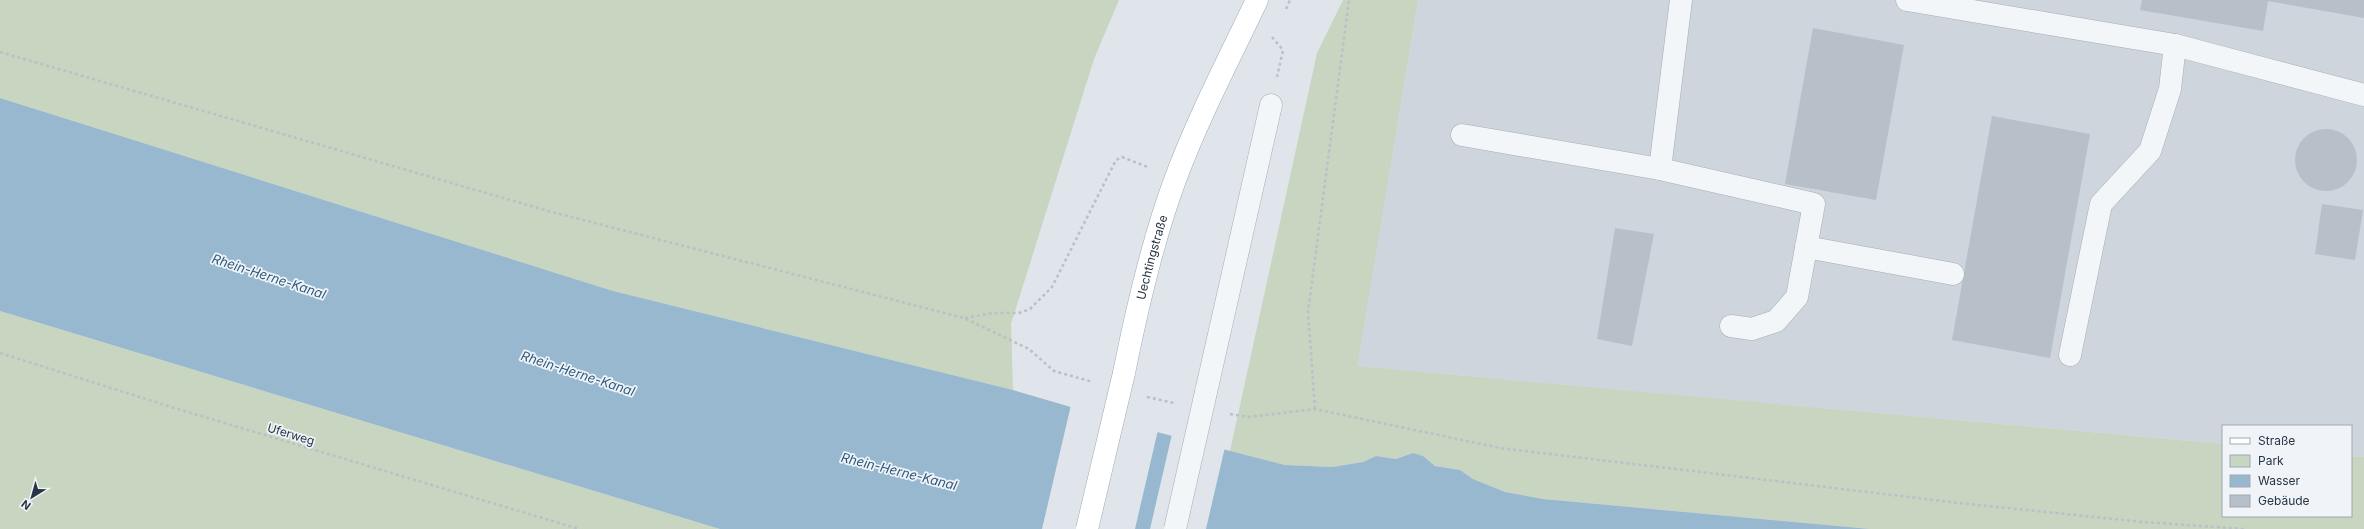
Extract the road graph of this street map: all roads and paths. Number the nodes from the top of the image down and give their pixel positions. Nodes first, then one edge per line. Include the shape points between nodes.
1 (1257, 0) edge
2 (1290, 0) edge
3 (1349, 0) edge
4 (1681, 0) edge
5 (1907, 0) edge
6 (1284, 12) dead end
7 (1275, 30) dead end
8 (1272, 37) junction
9 (1269, 43) dead end
10 (2175, 45) junction
11 (0, 52) edge
12 (2364, 95) edge
13 (1271, 105) joint
14 (1462, 135) dead end
15 (1150, 168) dead end
16 (1660, 169) junction
17 (1806, 247) junction
18 (1953, 274) dead end
19 (1731, 326) dead end
20 (0, 353) edge
21 (2070, 355) dead end
22 (579, 529) edge
23 (1087, 529) edge
24 (1174, 529) edge
25 (2245, 529) edge

1 - 23 main road, Uechtingstraße, bridge via 1175,180 1140,295
2 - 6 path
3 - 25 path via 1308,312 1315,409 1500,448 1960,503 2143,522
4 - 16 lane
5 - 10 lane
7 - 8 path
8 - 9 path
8 - 13 path via 1283,50
10 - 12 lane
10 - 21 lane via 2170,89 2150,151 2101,204
11 - 15 path via 548,211 964,318 993,313 1019,313 1030,309 1052,287 1116,160 1122,157
13 - 24 lane, bridge
14 - 16 lane
16 - 17 lane via 1814,204
17 - 18 lane
17 - 19 lane via 1797,297 1776,321 1752,329
20 - 22 path, Uferweg

